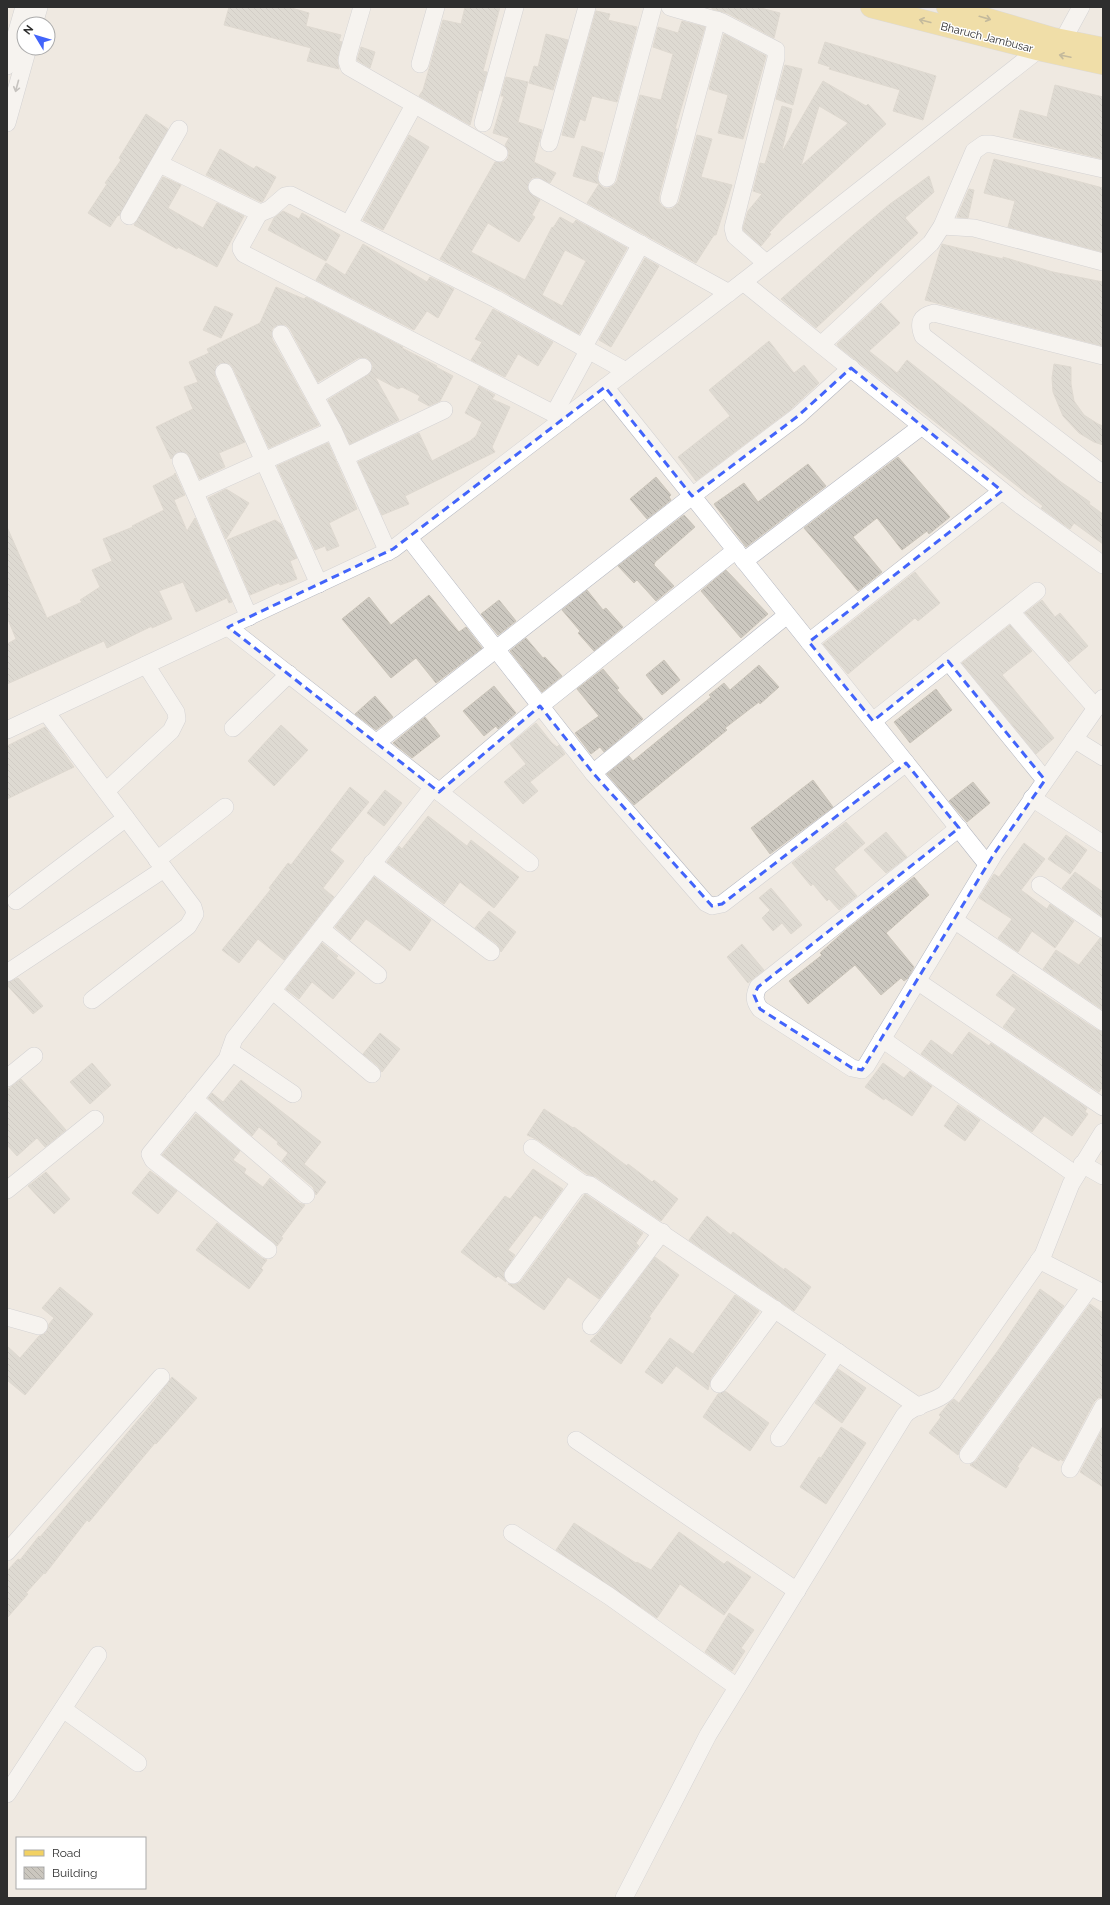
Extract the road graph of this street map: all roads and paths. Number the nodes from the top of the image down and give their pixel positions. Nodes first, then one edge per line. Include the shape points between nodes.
1 (24, 7) edge
2 (362, 7) edge
3 (436, 7) edge
4 (515, 7) edge
5 (587, 7) edge
6 (653, 7) edge
7 (670, 7) edge
8 (871, 7) edge
9 (947, 7) edge
10 (1081, 7) edge
11 (717, 20) junction
12 (1052, 43) junction
13 (1103, 48) edge
14 (26, 56) edge
15 (420, 64) dead end
16 (1103, 64) edge
17 (7, 66) edge
18 (414, 105) junction
19 (483, 123) dead end
20 (7, 124) edge
21 (179, 129) dead end
22 (549, 143) dead end
23 (499, 153) dead end
24 (160, 164) junction
25 (1103, 169) edge
26 (607, 178) dead end
27 (537, 187) dead end
28 (669, 199) dead end
29 (258, 214) junction
30 (129, 216) dead end
31 (349, 224) junction
32 (942, 226) junction
33 (641, 244) junction
34 (1103, 262) edge
35 (766, 264) junction
36 (743, 282) junction
37 (729, 293) junction
38 (281, 334) dead end
39 (821, 345) junction
40 (586, 349) junction
41 (1103, 356) edge
42 (364, 367) dead end
43 (851, 368) junction
44 (626, 371) junction
45 (224, 372) dead end
46 (605, 387) junction
47 (315, 396) junction
48 (444, 410) dead end
49 (559, 416) junction
50 (922, 426) junction
51 (333, 430) junction
52 (345, 457) junction
53 (181, 461) dead end
54 (264, 461) junction
55 (1103, 474) edge
56 (1002, 491) junction
57 (195, 492) junction
58 (692, 496) junction
59 (408, 537) junction
60 (388, 552) junction
61 (740, 555) junction
62 (1103, 565) edge
63 (319, 584) junction
64 (1036, 590) dead end
65 (1010, 612) junction
66 (787, 615) junction
67 (249, 617) junction
68 (228, 627) junction
69 (809, 642) junction
70 (496, 650) junction
71 (948, 662) junction
72 (146, 665) junction
73 (289, 674) junction
74 (1100, 703) edge
75 (540, 706) junction
76 (46, 712) junction
77 (873, 721) junction
78 (233, 728) dead end
79 (7, 730) edge
80 (1074, 739) junction
81 (376, 743) junction
82 (1103, 757) edge
83 (906, 763) junction
84 (593, 773) junction
85 (1045, 780) junction
86 (436, 789) junction
87 (106, 791) junction
88 (1032, 798) junction
89 (225, 807) dead end
90 (126, 818) junction
91 (959, 828) junction
92 (1103, 844) edge
93 (372, 863) junction
94 (530, 863) dead end
95 (161, 864) junction
96 (988, 864) junction
97 (1040, 884) dead end
98 (16, 901) dead end
99 (954, 920) junction
100 (321, 929) junction
101 (1103, 929) edge
102 (491, 952) dead end
103 (7, 973) edge
104 (378, 975) dead end
105 (917, 981) junction
106 (272, 991) junction
107 (92, 1000) dead end
108 (1103, 1022) edge
109 (882, 1039) junction
110 (230, 1051) junction
111 (34, 1056) dead end
112 (372, 1074) dead end
113 (7, 1078) edge
114 (293, 1094) dead end
115 (194, 1099) junction
116 (1103, 1107) edge
117 (95, 1119) dead end
118 (1103, 1132) edge
119 (532, 1148) dead end
120 (1079, 1170) junction
121 (1103, 1176) edge
122 (583, 1184) junction
123 (7, 1190) edge
124 (306, 1195) dead end
125 (662, 1232) junction
126 (268, 1250) dead end
127 (1039, 1260) junction
128 (513, 1275) dead end
129 (1097, 1290) edge
130 (775, 1309) junction
131 (7, 1318) edge
132 (39, 1326) dead end
133 (591, 1326) dead end
134 (838, 1352) junction
135 (161, 1377) dead end
136 (719, 1384) dead end
137 (918, 1407) junction
138 (1103, 1407) edge
139 (780, 1438) dead end
140 (576, 1440) dead end
141 (968, 1455) dead end
142 (1070, 1469) dead end
143 (512, 1533) dead end
144 (7, 1552) edge
145 (796, 1591) junction
146 (98, 1655) dead end
147 (737, 1687) junction
148 (63, 1710) junction
149 (138, 1763) dead end
150 (7, 1794) edge
151 (624, 1898) edge

1 - 17 street
2 - 18 street via 346,61 349,67
3 - 15 street
4 - 19 street
5 - 22 street
6 - 26 street
7 - 11 street
12 -> 8 main road, Bharuch Jambusar
9 -> 12 main road, Bharuch Jambusar
10 - 12 street
11 - 28 street
11 - 35 street via 773,47 776,53 733,228 735,236
12 - 13 main road, Bharuch Jambusar
16 -> 12 main road, Bharuch Jambusar
12 - 35 street
14 -> 20 street
18 - 23 street
18 - 31 street
21 - 24 street
24 - 29 street via 255,209
24 - 30 street
25 - 32 street via 984,144 974,151
27 - 33 street
29 - 31 street via 270,209 288,195
29 - 49 street via 241,246 244,254
31 - 40 street via 496,299
32 - 34 street via 974,228
32 - 39 street via 931,243
33 - 37 street
33 - 40 street
35 - 36 street
36 - 37 street
36 - 39 street
37 - 44 street
38 - 47 street
39 - 43 street
40 - 44 street
40 - 49 street
41 - 55 street via 934,313 920,320 919,327 923,336
42 - 47 street
43 - 50 street
43 - 58 street via 798,416
44 - 46 street
45 - 54 street
46 - 49 street
46 - 58 street
47 - 51 street
48 - 52 street
49 - 59 street
50 - 56 street
50 - 61 street
51 - 52 street
51 - 54 street
52 - 60 street
53 - 57 street
54 - 57 street
54 - 63 street
56 - 62 street
56 - 69 street
57 - 67 street
58 - 61 street
58 - 70 street
59 - 60 street
59 - 70 street
60 - 63 street
61 - 66 street
61 - 75 street
63 - 67 street
64 - 65 street
65 - 71 street
65 - 74 street
66 - 69 street
66 - 84 street
67 - 68 street
68 - 72 street
68 - 73 street
69 - 77 street
70 - 75 street
70 - 81 street
71 - 77 street
71 - 85 street
72 - 76 street
72 - 87 street via 176,712 177,719 171,731
73 - 78 street
73 - 81 street
74 - 80 street
75 - 84 street
75 - 86 street
76 - 79 street
76 - 87 street
77 - 83 street
80 - 82 street
80 - 85 street
81 - 86 street
83 - 84 street via 717,906 706,903
83 - 91 street
85 - 88 street
86 - 93 street
86 - 94 street
87 - 90 street
88 - 92 street
88 - 96 street
89 - 95 street
90 - 95 street
90 - 98 street
91 - 96 street
91 - 109 street via 758,987 754,995 755,1003 760,1009 857,1070 862,1070 866,1066
93 - 100 street
93 - 102 street
95 - 103 street
95 - 107 street via 193,907 193,920
96 - 99 street
97 - 101 street
99 - 105 street
99 - 108 street
100 - 104 street
100 - 106 street
105 - 109 street
105 - 116 street
106 - 110 street via 234,1039
106 - 112 street
109 - 120 street
110 - 114 street
110 - 115 street
111 - 113 street
115 - 124 street
115 - 126 street via 151,1151 151,1157
117 - 123 street
118 - 120 street
119 - 122 street
120 - 121 street
120 - 127 street via 1047,1247
122 - 125 street via 597,1188
122 - 128 street via 576,1188
125 - 130 street
125 - 133 street
127 - 129 street
127 - 137 street via 946,1393
129 - 141 street
130 - 134 street
130 - 136 street
131 - 132 street
134 - 137 street
134 - 139 street
135 - 144 street
137 - 145 street via 904,1416
138 - 142 street
140 - 145 street
143 - 147 street via 609,1596
145 - 147 street
146 - 148 street
147 - 151 street via 708,1735
148 - 149 street
148 - 150 street

